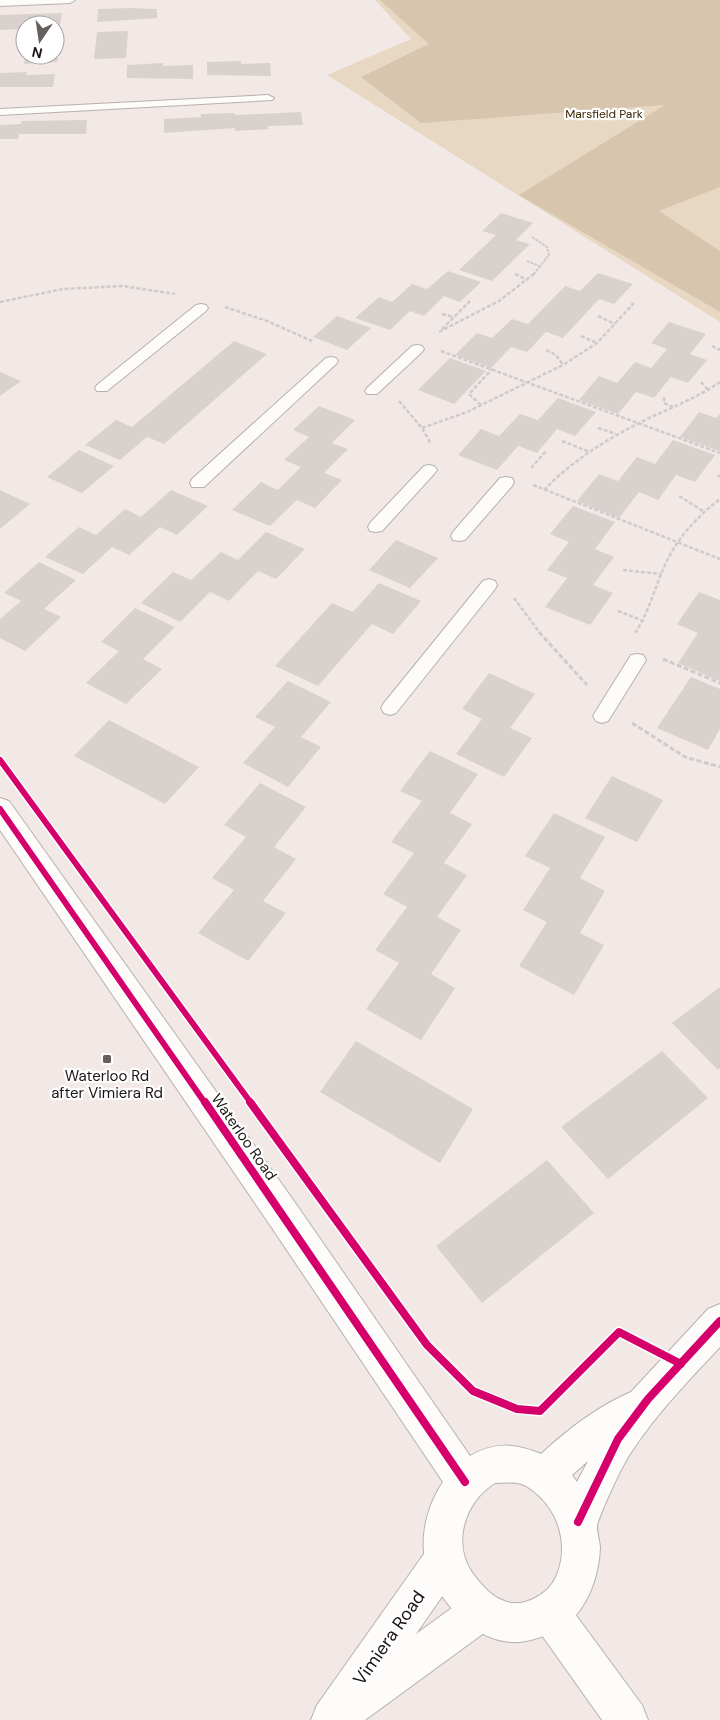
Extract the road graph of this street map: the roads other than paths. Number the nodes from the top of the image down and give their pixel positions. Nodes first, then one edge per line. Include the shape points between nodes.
1 (70, 0) edge
2 (0, 3) edge
3 (268, 98) dead end
4 (0, 112) edge
5 (201, 308) dead end
6 (417, 349) dead end
7 (331, 361) dead end
8 (102, 388) dead end
9 (372, 391) dead end
10 (429, 470) dead end
11 (506, 482) dead end
12 (198, 483) dead end
13 (376, 527) dead end
14 (459, 536) dead end
15 (489, 585) dead end
16 (637, 660) road end
17 (390, 708) dead end
18 (602, 716) dead end
19 (0, 809) edge
20 (720, 1321) edge
21 (648, 1399) junction
22 (544, 1475) junction
23 (464, 1482) junction
24 (578, 1522) junction
25 (445, 1558) junction
26 (481, 1611) junction
27 (550, 1613) junction
28 (332, 1719) edge
29 (627, 1720) edge

1 - 2 lane
3 - 4 lane
5 - 8 lane
6 - 9 lane
7 - 12 lane
10 - 13 lane
11 - 14 lane
15 - 17 lane
16 - 18 lane
19 - 23 street, Waterloo Road via 284,1216
20 - 21 street
21 - 22 street via 576,1447
21 - 24 street via 618,1439
22 - 23 street via 517,1464 489,1466
22 - 24 street via 565,1495
23 - 25 street via 450,1503 443,1529
24 - 27 street via 581,1548 578,1574 567,1596
25 - 26 street via 459,1588
25 - 28 street, Vimiera Road
26 - 27 street via 504,1621 520,1622
26 - 28 street, Vimiera Road
27 - 29 street

